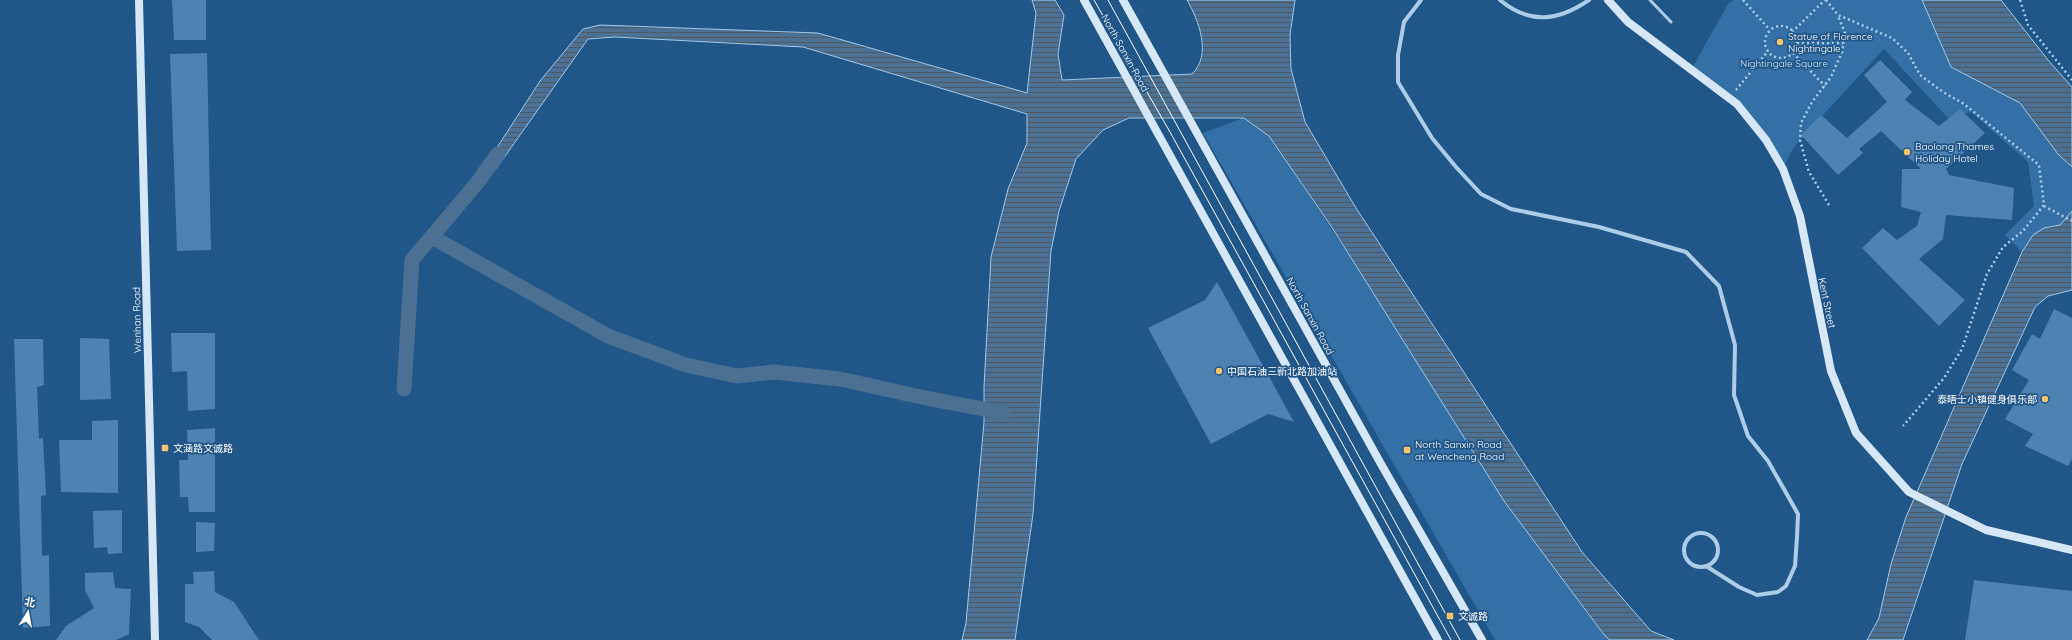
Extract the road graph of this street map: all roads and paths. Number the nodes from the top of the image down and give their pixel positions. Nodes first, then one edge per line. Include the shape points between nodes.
1 (139, 0) edge
2 (1084, 0) edge
3 (1123, 0) edge
4 (1421, 0) edge
5 (1500, 0) edge
6 (1589, 0) edge
7 (1608, 0) edge
8 (1650, 0) edge
9 (1743, 0) edge
10 (1826, 0) edge
11 (2020, 0) edge
12 (1838, 16) junction
13 (1671, 22) dead end
14 (1770, 30) junction
15 (1792, 32) junction
16 (1797, 43) junction
17 (1844, 43) junction
18 (1768, 51) junction
19 (1793, 53) junction
20 (2072, 80) edge
21 (1825, 86) junction
22 (1729, 99) junction
23 (1829, 205) dead end
24 (2044, 206) junction
25 (2072, 221) edge
26 (1903, 426) dead end
27 (2072, 550) edge
28 (1706, 566) junction
29 (155, 640) edge
30 (1438, 640) edge
31 (1482, 640) edge

1 - 29 main road, Wenhan Road
2 - 30 main road, North Sanxin Road
3 - 31 main road, North Sanxin Road
4 - 28 street via 1404,22 1398,55 1398,82 1432,138 1481,194 1511,209 1599,227 1686,252 1719,286 1735,345 1734,395 1748,436 1768,461 1798,514 1797,537 1795,566 1786,586 1778,592 1757,595 1739,588
5 - 6 street via 1513,11 1547,18 1572,12
7 - 22 main road, Kent Street via 1628,22
8 - 13 lane
9 - 14 path
10 - 12 path
10 - 15 path
11 - 20 path via 2028,25
12 - 17 path via 1845,33
12 - 24 path via 1892,38 1908,53 1920,75 1964,104 2039,165
14 - 15 path via 1784,27
14 - 18 path via 1765,43
15 - 16 path
16 - 17 path
16 - 19 path
17 - 21 path
18 - 19 path via 1780,58
18 - 22 path
19 - 21 path
21 - 23 path via 1812,102 1801,123 1800,140 1809,172
22 - 27 main road, Kent Street via 1737,104 1766,140 1783,169 1800,216 1831,371 1856,433 1909,492 1986,530
24 - 25 path
24 - 26 path via 2023,230 2003,247 1987,274 1962,349 1944,378
28 - 28 street via 1712,563 1718,554 1717,542 1708,534 1697,533 1685,544 1685,555 1696,566

